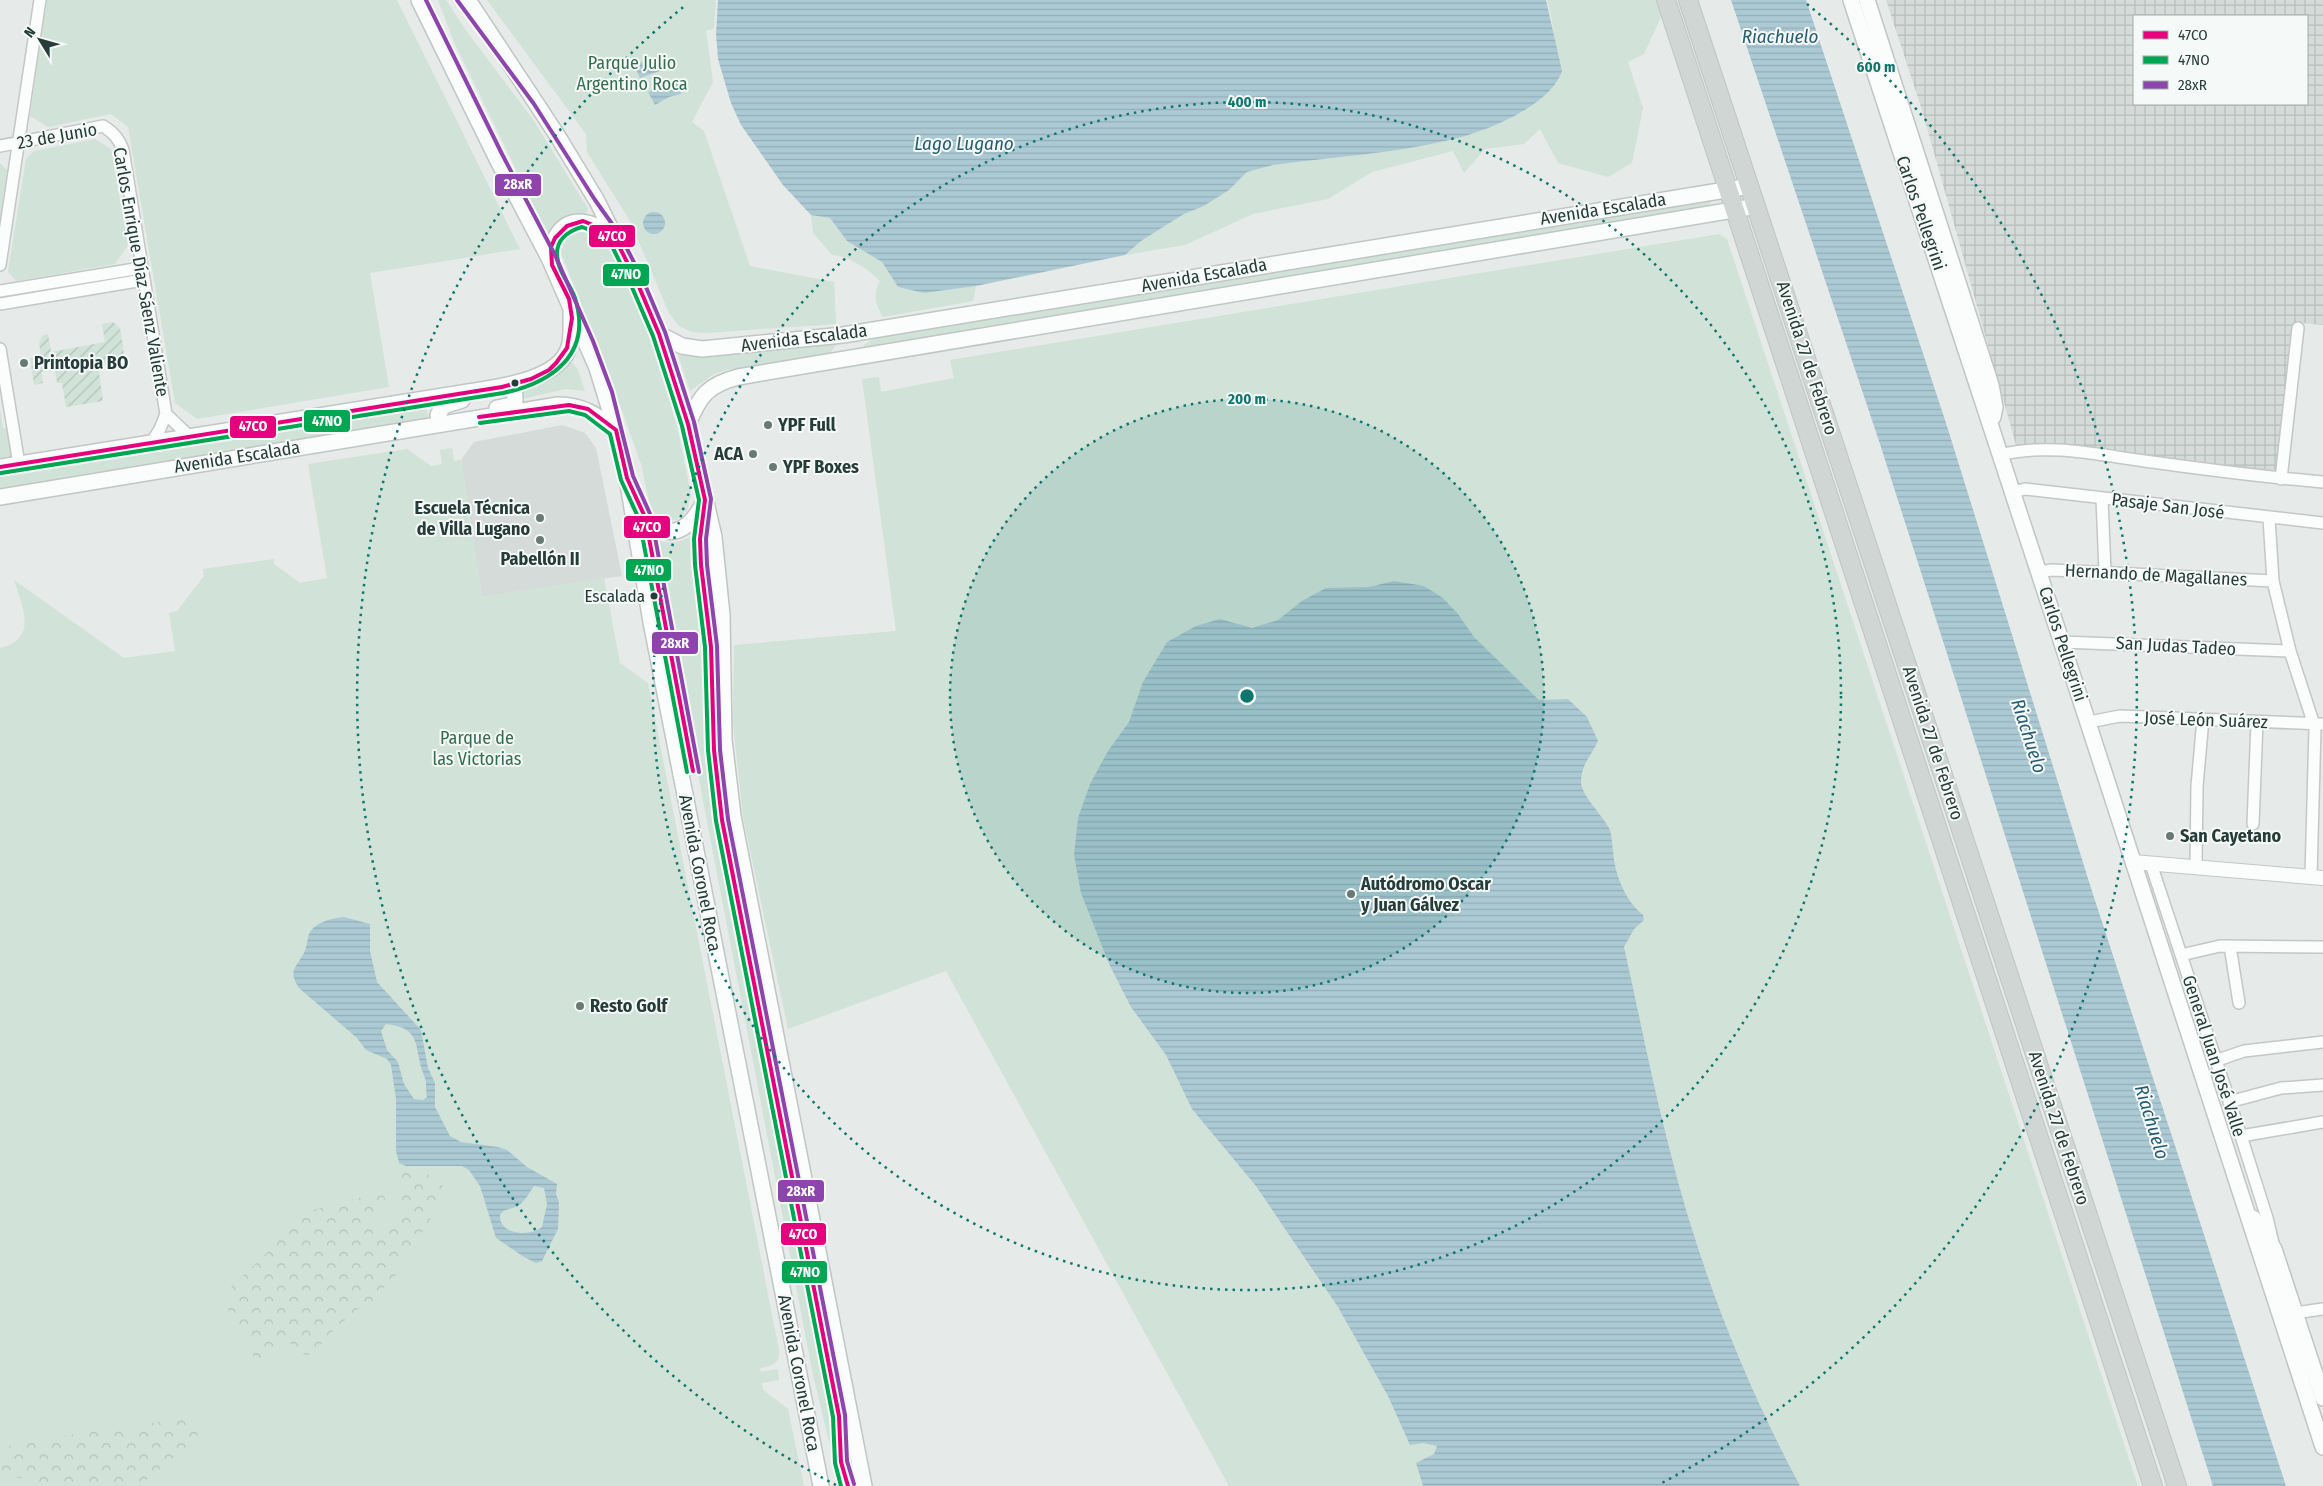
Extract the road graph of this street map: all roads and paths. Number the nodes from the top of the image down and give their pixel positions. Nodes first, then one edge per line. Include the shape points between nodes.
1 (40, 0) edge
2 (420, 0) edge
3 (468, 0) edge
4 (1666, 0) edge
5 (1688, 0) edge
6 (1851, 0) edge
7 (1867, 0) edge
8 (112, 132) joint
9 (18, 142) junction
10 (0, 146) edge
11 (1750, 186) junction
12 (1728, 189) junction
13 (1757, 206) junction
14 (1735, 210) junction
15 (615, 238) junction
16 (549, 258) junction
17 (0, 265) edge
18 (141, 268) junction
19 (143, 280) junction
20 (0, 291) edge
21 (0, 304) edge
22 (571, 308) junction
23 (2298, 328) dead end
24 (659, 334) junction
25 (843, 335) junction
26 (0, 349) edge
27 (846, 358) junction
28 (508, 385) junction
29 (166, 414) junction
30 (459, 420) junction
31 (440, 424) junction
32 (688, 424) junction
33 (1991, 426) junction
34 (616, 430) junction
35 (189, 436) junction
36 (152, 442) junction
37 (2000, 455) junction
38 (19, 464) junction
39 (0, 467) edge
40 (627, 478) junction
41 (2281, 479) junction
42 (2323, 482) edge
43 (2013, 492) junction
44 (0, 497) edge
45 (2102, 498) junction
46 (705, 500) junction
47 (2269, 518) junction
48 (2323, 523) edge
49 (2039, 572) junction
50 (2105, 572) junction
51 (2273, 581) junction
52 (2063, 642) junction
53 (2290, 652) junction
54 (2203, 719) junction
55 (2089, 722) junction
56 (2257, 722) junction
57 (2319, 724) edge
58 (2253, 824) dead end
59 (2133, 862) junction
60 (2150, 864) junction
61 (2196, 867) junction
62 (2317, 877) edge
63 (2230, 946) junction
64 (2323, 946) edge
65 (2181, 954) junction
66 (2239, 1003) dead end
67 (2323, 1042) edge
68 (2215, 1061) junction
69 (2323, 1085) edge
70 (2229, 1102) junction
71 (2323, 1122) edge
72 (2241, 1136) junction
73 (2244, 1204) junction
74 (2274, 1249) junction
75 (2323, 1308) edge
76 (2295, 1313) junction
77 (2323, 1398) edge
78 (2323, 1447) edge
79 (821, 1486) edge
80 (864, 1486) edge
81 (2153, 1486) edge
82 (2177, 1486) edge

1 - 9 street
2 - 16 main road, Avenida Coronel Roca
3 - 15 main road via 578,168
4 - 12 main road, Avenida 27 de Febrero
5 - 11 main road, Avenida 27 de Febrero
6 - 33 main road, Carlos Pellegrini
7 - 33 main road, Carlos Pellegrini via 1991,386 1995,407
8 - 9 street, 23 de Junio via 103,126
8 - 18 street, Carlos Enrique Díaz Sáenz Valiente via 122,150
9 - 10 street, 23 de Junio
9 - 17 street
11 - 12 main road, Avenida Escalada
11 - 13 main road, Avenida 27 de Febrero
12 - 14 main road, Avenida 27 de Febrero
12 - 25 main road, Avenida Escalada
13 - 14 main road, Avenida Escalada
13 - 82 main road, Avenida 27 de Febrero
14 - 27 main road, Avenida Escalada
14 - 81 main road, Avenida 27 de Febrero
15 - 16 main road via 592,223 572,223 558,233
15 - 24 main road via 638,282
16 - 22 main road, Avenida Coronel Roca
18 - 19 street, Carlos Enrique Díaz Sáenz Valiente
18 - 20 street
19 - 21 street
19 - 29 street, Carlos Enrique Díaz Sáenz Valiente
22 - 28 main road, Avenida Escalada via 569,348 560,360 541,375
22 - 34 main road, Avenida Coronel Roca via 596,368
23 - 41 street
24 - 25 main road, Avenida Escalada via 682,346 702,349
24 - 32 main road
25 - 27 main road
26 - 38 street
27 - 32 main road, Avenida Escalada via 723,381 707,390
28 - 30 main road via 516,397 512,405 470,412
28 - 31 main road via 491,395 446,404 440,410
28 - 35 main road, Avenida Escalada
29 - 35 street, Carlos Enrique Díaz Sáenz Valiente
29 - 36 street, Carlos Enrique Díaz Sáenz Valiente
30 - 31 main road, Avenida Escalada
30 - 34 main road, Avenida Escalada via 569,405 588,409
31 - 44 main road, Avenida Escalada
32 - 46 main road
33 - 37 main road, Carlos Pellegrini
34 - 40 main road, Avenida Coronel Roca
35 - 36 main road, Avenida Escalada
36 - 38 main road, Avenida Escalada
37 - 41 street via 2029,449 2094,454
37 - 43 main road, Carlos Pellegrini
38 - 39 main road, Avenida Escalada
40 - 46 main road via 645,518 663,532 681,530 695,517
40 - 79 main road, Avenida Coronel Roca via 651,622
41 - 42 street
43 - 45 street, Pasaje San José via 2026,489
43 - 49 main road, Carlos Pellegrini
45 - 47 street, Pasaje San José
45 - 50 street
46 - 80 main road via 720,584 724,740 733,816
47 - 48 street, Pasaje San José
47 - 51 street
49 - 50 street, Hernando de Magallanes
49 - 52 main road, Carlos Pellegrini
50 - 51 street, Hernando de Magallanes
51 - 53 street
52 - 53 street, San Judas Tadeo
52 - 55 main road, Carlos Pellegrini
53 - 57 street
54 - 55 street, José León Suárez via 2120,716
54 - 56 street, José León Suárez
54 - 61 street via 2197,786
55 - 59 main road, Carlos Pellegrini
56 - 57 street, José León Suárez
56 - 58 street
57 - 62 street
59 - 60 street
59 - 73 main road, General Juan José Valle
60 - 61 street
60 - 65 street, General Juan José Valle
61 - 62 street
63 - 64 street
63 - 65 street via 2208,947
63 - 66 street
65 - 68 street, General Juan José Valle
67 - 68 street via 2244,1051
68 - 70 street, General Juan José Valle
69 - 70 street via 2281,1088
70 - 72 street, General Juan José Valle
71 - 72 street
72 - 74 street, General Juan José Valle
73 - 74 main road, General Juan José Valle
73 - 78 main road, General Juan José Valle
74 - 76 main road, General Juan José Valle
75 - 76 street
76 - 77 main road, General Juan José Valle

